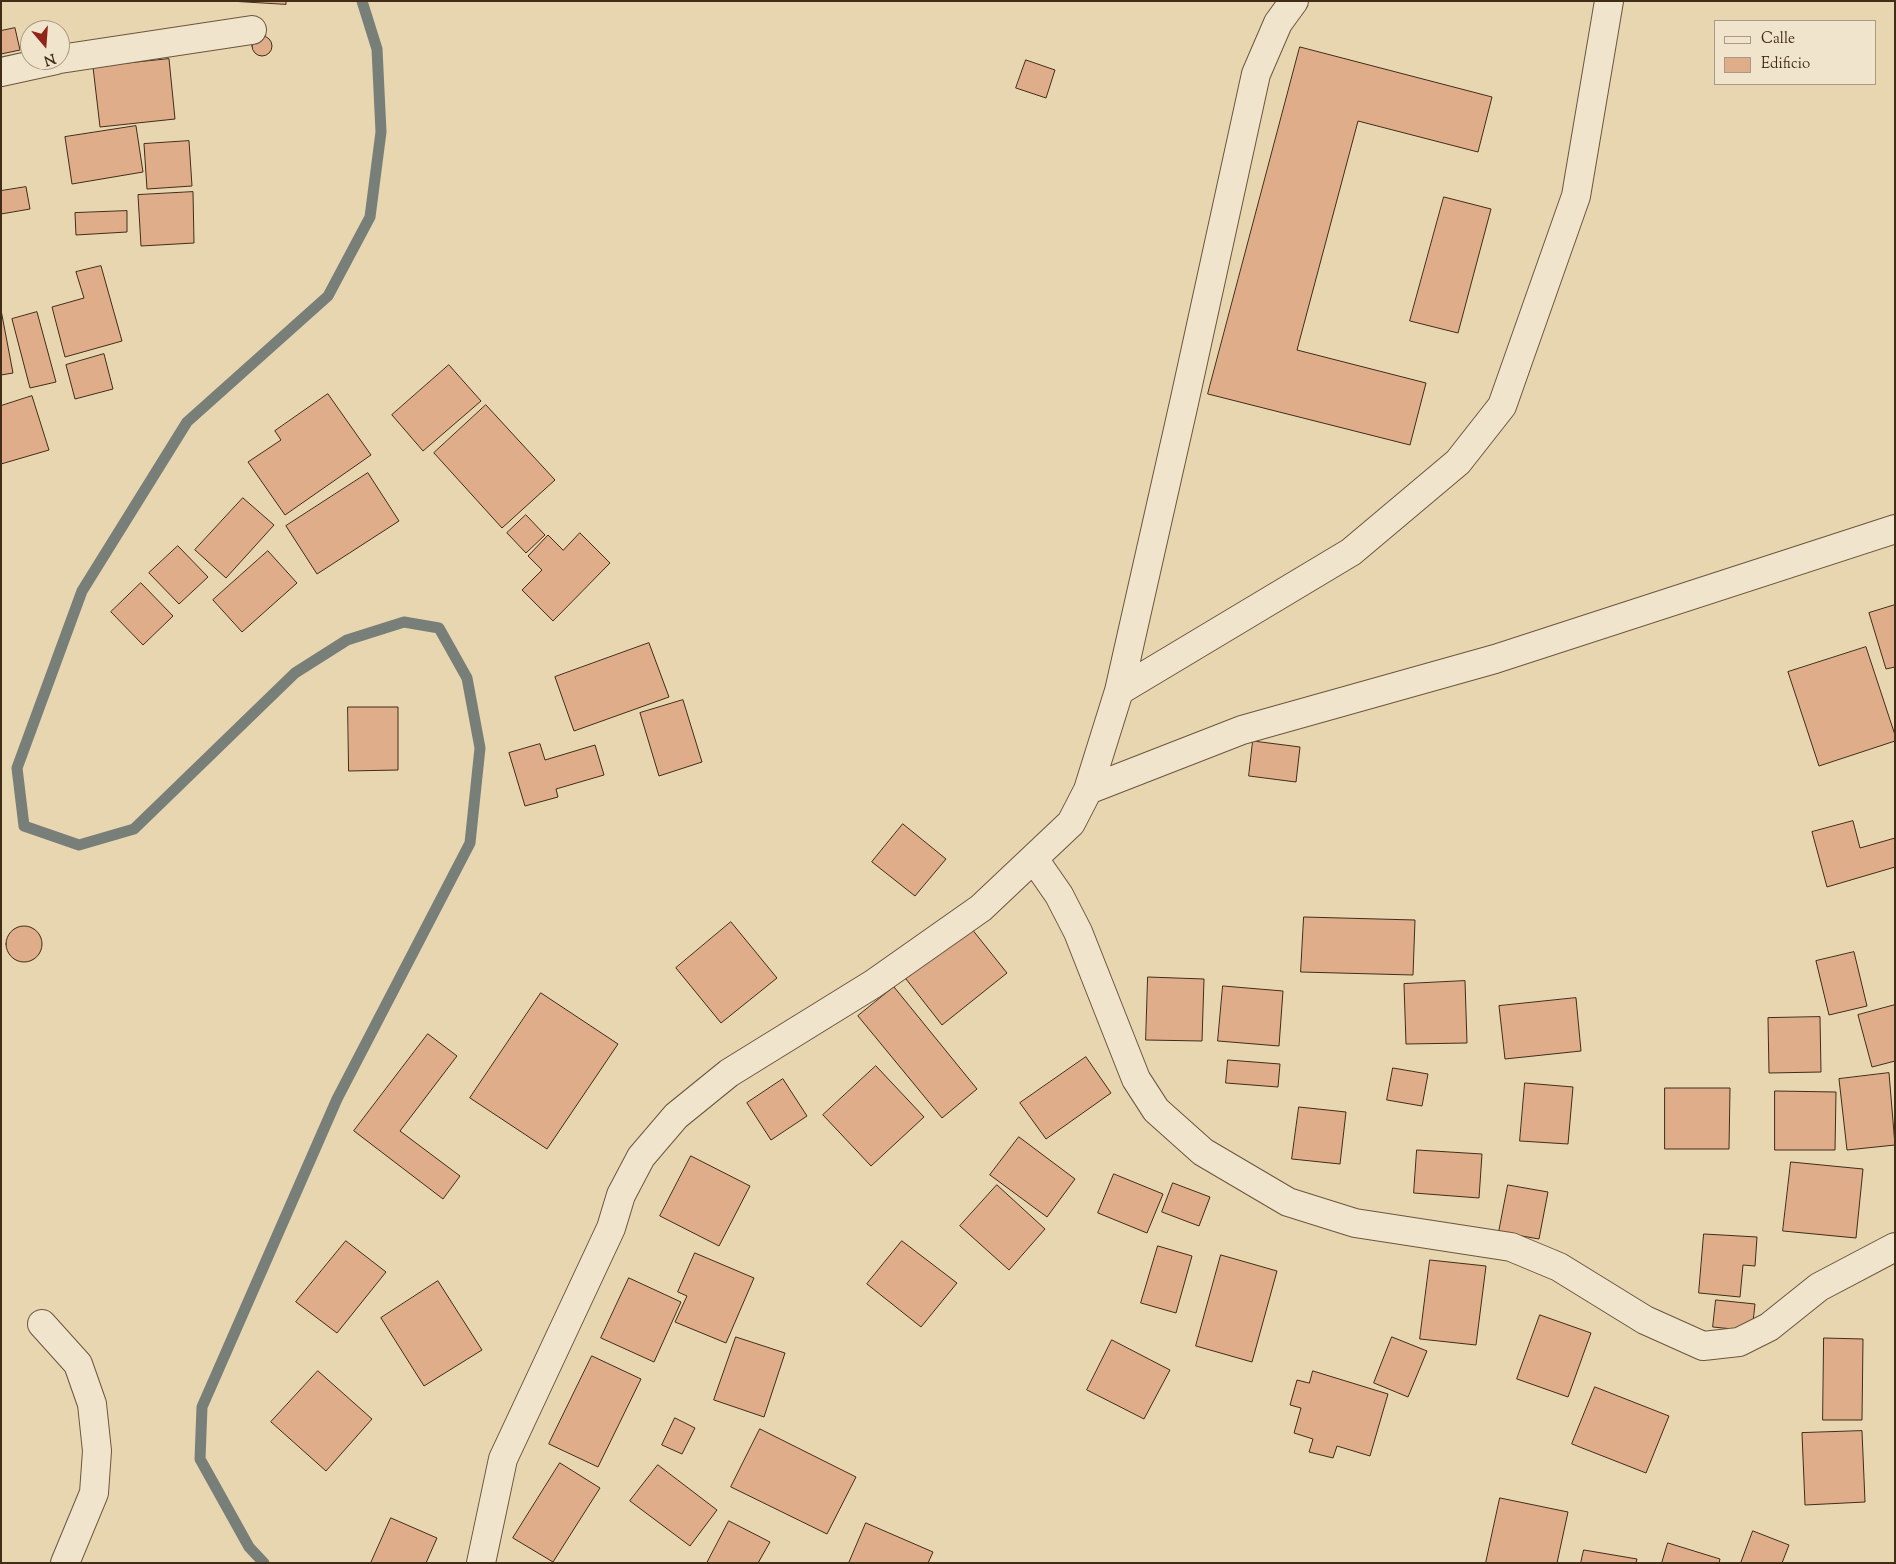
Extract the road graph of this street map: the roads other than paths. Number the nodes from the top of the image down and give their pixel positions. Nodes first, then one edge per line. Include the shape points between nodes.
1 (1294, 1) edge
2 (1609, 1) edge
3 (252, 30) dead end
4 (70, 57) edge
5 (20, 68) edge
6 (1, 72) edge
7 (1895, 529) edge
8 (1119, 691) junction
9 (1088, 790) junction
10 (1034, 859) junction
11 (1895, 1247) edge
12 (42, 1324) dead end
13 (65, 1563) edge
14 (481, 1563) edge

1 - 8 street via 1278,22 1256,74
2 - 8 street via 1576,196 1502,406 1458,462 1352,552
3 - 4 street
5 - 6 street
7 - 9 street via 1494,659 1242,730
8 - 9 street
9 - 10 street via 1071,823
10 - 11 street via 1059,895 1078,932 1136,1079 1156,1110 1204,1152 1288,1202 1355,1223 1511,1247 1559,1267 1645,1320 1703,1346 1739,1342 1769,1327 1819,1287
10 - 14 street via 981,908 888,973 729,1073 676,1116 641,1157 503,1459
12 - 13 street via 78,1364 92,1404 97,1451 94,1493

